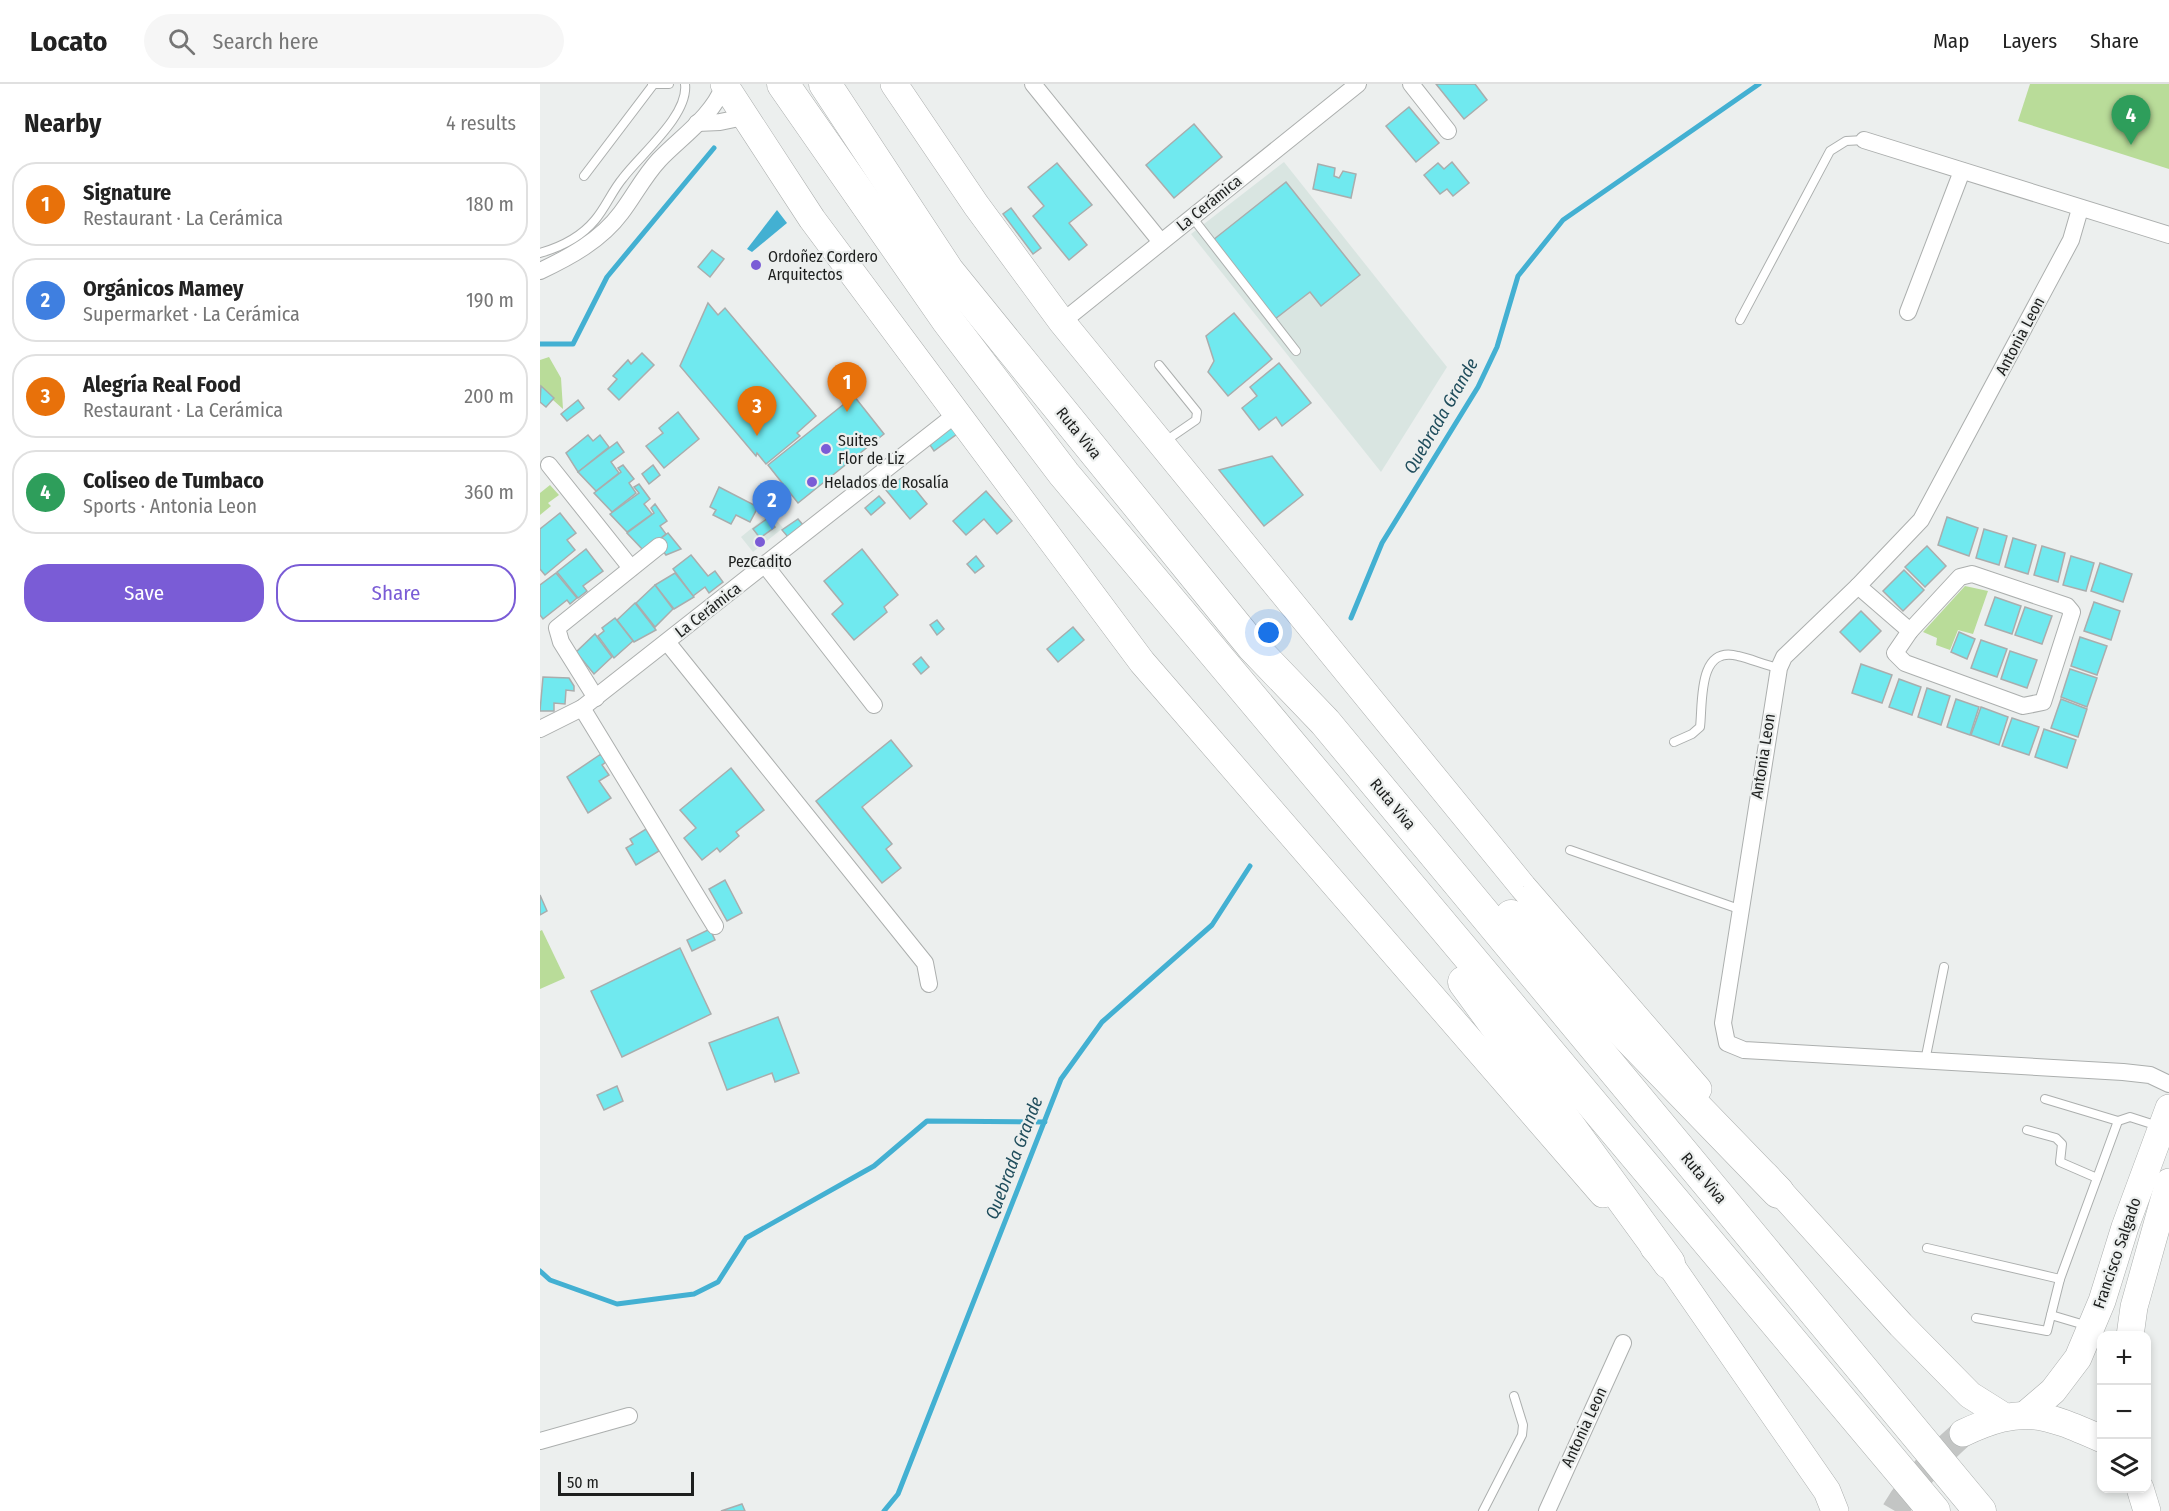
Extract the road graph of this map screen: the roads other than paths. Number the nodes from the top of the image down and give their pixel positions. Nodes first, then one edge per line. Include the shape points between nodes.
1 (652, 84) edge
2 (669, 84) edge
3 (685, 84) edge
4 (724, 84) edge
5 (783, 84) edge
6 (825, 84) edge
7 (894, 84) edge
8 (1033, 84) edge
9 (1358, 84) edge
10 (1411, 84) edge
11 (744, 117) junction
12 (697, 123) junction
13 (1448, 130) dead end
14 (1864, 140) joint
15 (1962, 171) junction
16 (584, 176) dead end
17 (2080, 209) junction
18 (1192, 217) junction
19 (2169, 235) edge
20 (1161, 242) junction
21 (540, 253) edge
22 (540, 271) edge
23 (1908, 312) dead end
24 (1740, 320) dead end
25 (1062, 322) junction
26 (1296, 351) dead end
27 (1159, 365) dead end
28 (955, 415) junction
29 (1161, 444) junction
30 (549, 465) dead end
31 (659, 546) dead end
32 (765, 565) junction
33 (631, 568) junction
34 (1858, 586) junction
35 (1910, 630) junction
36 (667, 642) junction
37 (1779, 668) junction
38 (596, 698) junction
39 (874, 705) dead end
40 (582, 708) junction
41 (1325, 722) junction
42 (540, 729) edge
43 (1674, 742) dead end
44 (1306, 762) junction
45 (1570, 850) dead end
46 (1739, 909) junction
47 (715, 926) dead end
48 (1944, 967) dead end
49 (929, 984) dead end
50 (1925, 1060) junction
51 (2169, 1084) edge
52 (2045, 1099) dead end
53 (2165, 1118) edge
54 (2118, 1121) junction
55 (2027, 1130) dead end
56 (2097, 1178) junction
57 (2169, 1182) edge
58 (1778, 1192) junction
59 (1927, 1248) dead end
60 (1669, 1263) junction
61 (2061, 1279) junction
62 (2051, 1315) junction
63 (1976, 1318) dead end
64 (2090, 1327) junction
65 (2131, 1331) edge
66 (1623, 1343) dead end
67 (1514, 1396) dead end
68 (629, 1416) dead end
69 (2015, 1416) junction
70 (1963, 1433) tunnel mouth
71 (2097, 1437) edge
72 (540, 1441) edge
73 (2141, 1493) edge
74 (1483, 1511) edge
75 (1547, 1511) edge
76 (1835, 1511) edge
77 (1934, 1511) edge
78 (1980, 1511) edge
79 (2146, 1511) edge

1 - 2 lane
1 - 16 lane
3 - 21 lane via 686,96 670,122 622,178 595,220 572,240
4 - 11 main road
4 - 12 street via 719,100
5 - 44 highway via 948,321 1064,474
6 - 41 highway, Ruta Viva via 948,271 1253,647
7 - 25 main road
8 - 20 street
9 - 18 street, La Cerámica
10 - 13 street
11 - 12 street
11 - 28 main road via 809,224 931,389
12 - 22 street via 656,163 620,215 598,236
14 - 15 street
14 - 24 lane via 1846,141 1830,151
15 - 17 street
15 - 23 street
17 - 19 street
17 - 34 street, Antonia Leon via 2071,240 1921,520
18 - 20 street, La Cerámica
18 - 26 lane
20 - 25 street, La Cerámica
25 - 29 main road
27 - 29 lane via 1197,412 1196,420
28 - 32 street, La Cerámica
28 - 60 main road via 1142,662 1612,1205
29 - 58 main road
30 - 33 street
31 - 33 street
32 - 36 street, La Cerámica
32 - 39 street
33 - 38 street via 557,628 561,642
34 - 35 street
34 - 37 street, Antonia Leon via 1784,657
35 - 35 street via 1960,577 1972,574 2059,602 2072,612 2043,702 2032,706 1905,663 1895,652
36 - 38 street, La Cerámica
36 - 49 street via 925,963
37 - 43 lane via 1737,655 1717,659 1708,666 1702,681 1700,727
37 - 46 street, Antonia Leon
38 - 40 street, La Cerámica
40 - 42 street, La Cerámica
40 - 47 street
41 - 58 highway
41 - 78 highway, Ruta Viva
44 - 60 highway via 1366,861 1482,1005
44 - 77 highway
45 - 46 lane
46 - 50 street, Antonia Leon via 1723,1023 1727,1043 1744,1050
48 - 50 lane
50 - 51 street, Antonia Leon via 2141,1073
52 - 54 lane
53 - 54 lane via 2130,1117
53 - 64 main road, Francisco Salgado
54 - 56 lane
55 - 56 lane via 2056,1138 2062,1144 2060,1162
56 - 61 lane
57 - 65 main road, Francisco Salgado
58 - 69 main road via 1970,1395
59 - 61 lane
60 - 76 main road via 1827,1491
61 - 62 lane
62 - 63 lane via 2047,1331 2043,1332
62 - 64 lane
64 - 69 main road, Francisco Salgado via 2069,1373
66 - 75 street, Antonia Leon
67 - 74 lane via 1522,1435
68 - 72 street
69 - 70 main road via 1993,1419
69 - 71 main road via 2045,1416
73 - 79 main road

